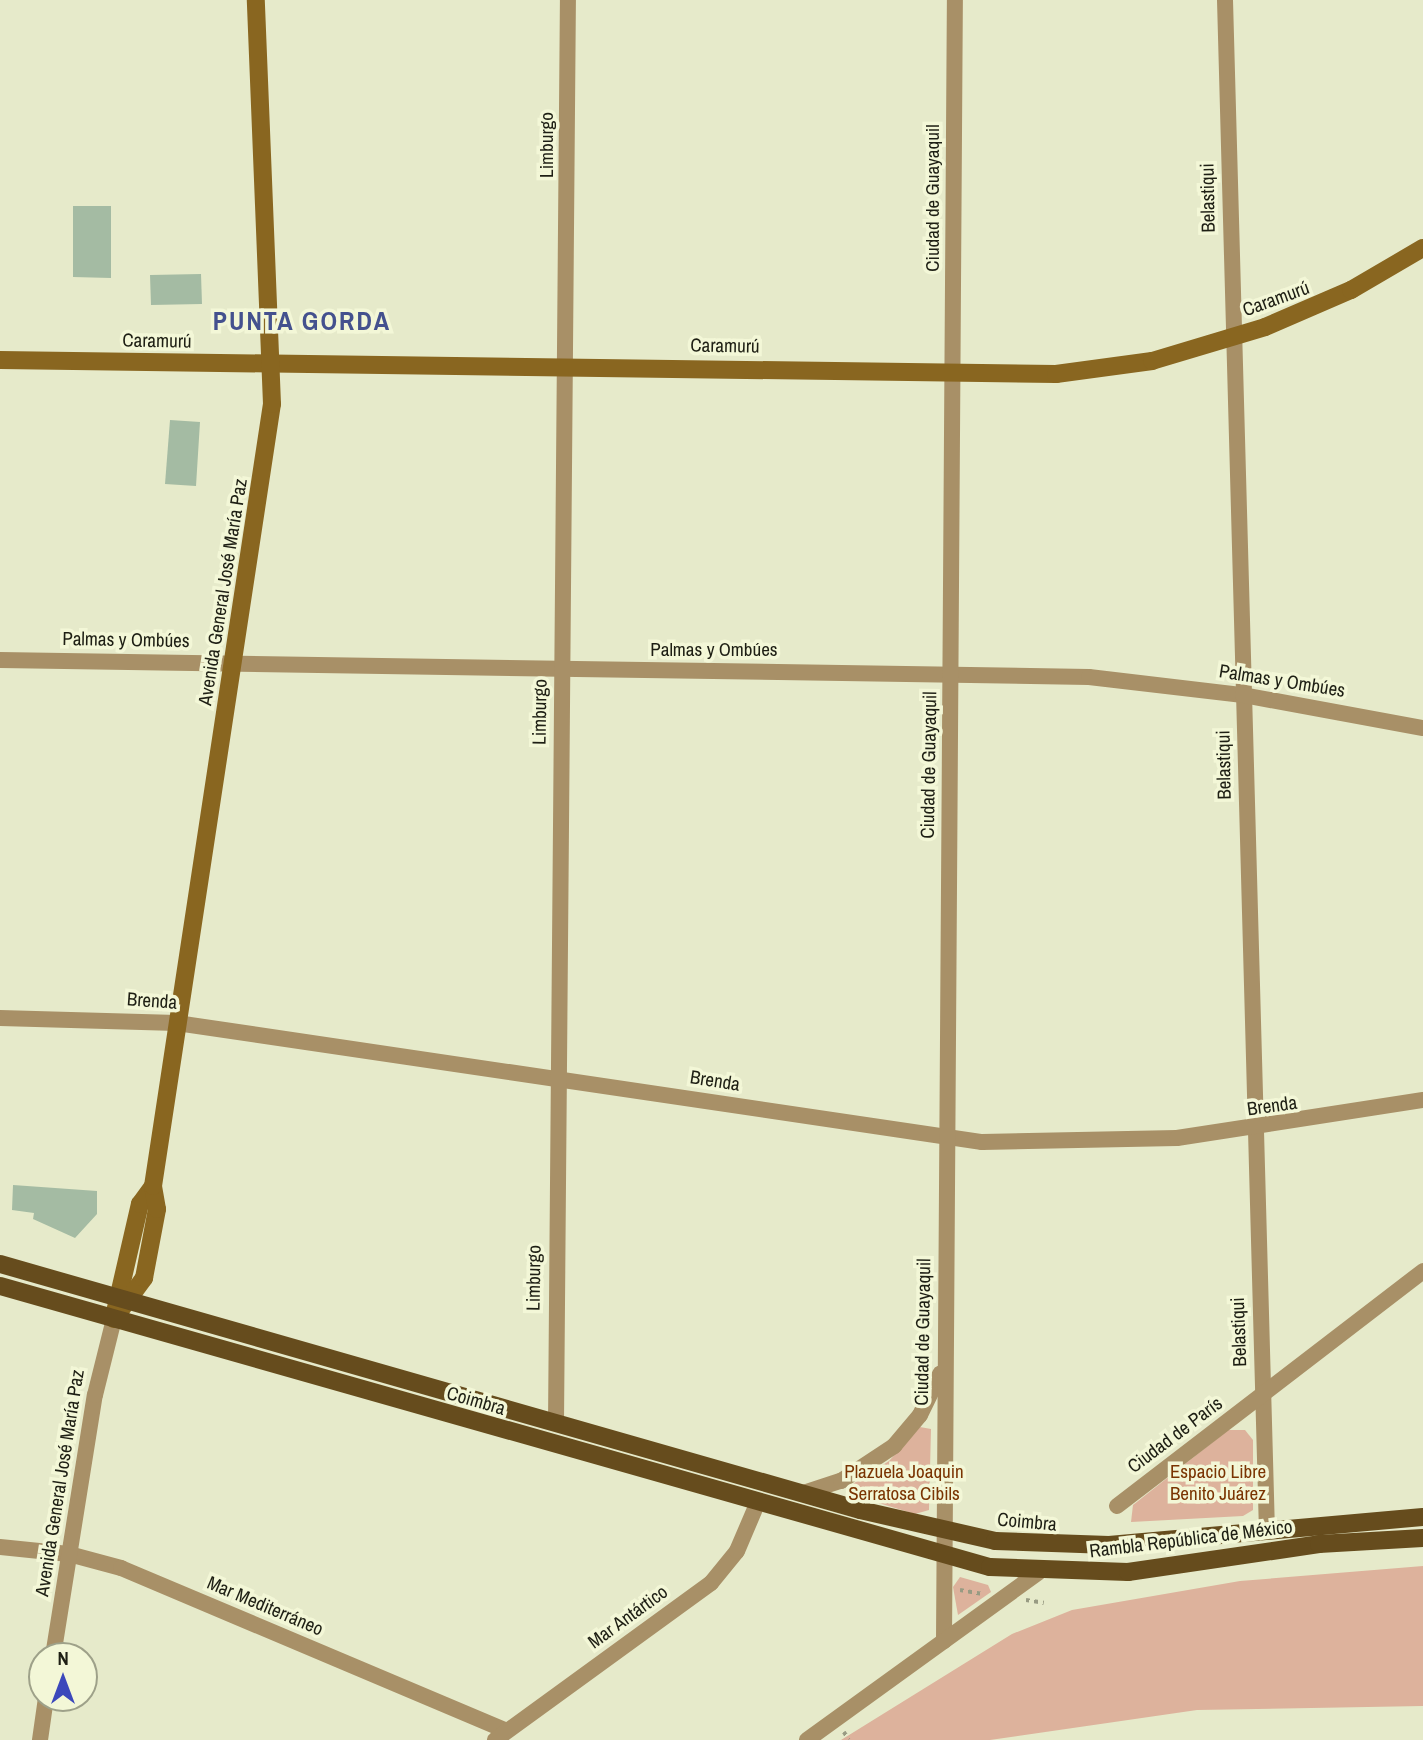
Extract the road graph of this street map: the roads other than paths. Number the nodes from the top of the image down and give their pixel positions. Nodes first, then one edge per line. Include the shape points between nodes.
1 (256, 0) edge
2 (568, 0) edge
3 (955, 0) edge
4 (1225, 0) edge
5 (1423, 248) edge
6 (1232, 336) junction
7 (0, 360) edge
8 (270, 363) junction
9 (568, 363) junction
10 (953, 373) junction
11 (0, 660) edge
12 (234, 663) junction
13 (562, 671) junction
14 (951, 672) junction
15 (1243, 695) junction
16 (1423, 727) edge
17 (0, 1018) edge
18 (177, 1023) junction
19 (558, 1079) junction
20 (1423, 1100) edge
21 (1252, 1130) junction
22 (946, 1138) junction
23 (0, 1264) edge
24 (1423, 1271) edge
25 (0, 1286) edge
26 (125, 1299) junction
27 (114, 1319) junction
28 (943, 1369) junction
29 (1263, 1394) junction
30 (556, 1423) junction
31 (803, 1493) junction
32 (757, 1504) junction
33 (1117, 1506) dead end
34 (1423, 1517) edge
35 (1267, 1529) junction
36 (942, 1530) junction
37 (1423, 1538) edge
38 (1109, 1545) joint
39 (0, 1547) edge
40 (69, 1554) junction
41 (941, 1556) junction
42 (1039, 1572) junction
43 (944, 1641) junction
44 (55, 1642) edge
45 (44, 1712) edge
46 (501, 1736) edge
47 (40, 1740) edge
48 (807, 1740) edge

1 - 8 main road, Avenida General José María Paz
2 - 9 street, Limburgo
3 - 10 street, Ciudad de Guayaquil
4 - 6 street, Belastiqui
5 - 6 main road, Caramurú via 1314,308
6 - 10 main road, Caramurú via 1097,370
6 - 15 street, Belastiqui
7 - 8 main road, Caramurú
8 - 9 main road, Caramurú
8 - 12 main road, Avenida General José María Paz via 272,404
9 - 10 main road, Caramurú
9 - 13 street, Limburgo
10 - 14 street, Ciudad de Guayaquil
11 - 12 street, Palmas y Ombúes
12 - 13 street, Palmas y Ombúes
12 - 18 main road, Avenida General José María Paz
13 - 14 street, Palmas y Ombúes
13 - 19 street, Limburgo
14 - 15 street, Palmas y Ombúes via 1089,677
14 - 22 street, Ciudad de Guayaquil
15 - 16 street, Palmas y Ombúes
15 - 21 street, Belastiqui
17 - 18 street, Brenda
18 - 19 street, Brenda
18 - 26 main road, Avenida General José María Paz via 153,1186 157,1209 144,1278
19 - 22 street, Brenda
19 - 30 street, Limburgo
20 - 21 street, Brenda
21 - 22 street, Brenda via 1100,1143
21 - 29 street, Belastiqui
22 - 28 street, Ciudad de Guayaquil
23 - 26 main road, Coimbra
24 - 29 street, Ciudad de París
25 - 27 main road, Coimbra
26 - 27 main road, Avenida General José María Paz
26 - 30 main road, Coimbra
27 - 32 main road, Coimbra
27 - 40 street, Avenida General José María Paz
28 - 31 street via 920,1415 894,1446 841,1481
28 - 36 street, Ciudad de Guayaquil
29 - 33 street, Ciudad de París
29 - 35 street, Belastiqui
30 - 31 main road, Coimbra
31 - 36 main road, Coimbra
32 - 41 main road, Coimbra
32 - 46 street, Mar Antártico via 737,1551 710,1583
34 - 35 main road, Rambla República de México
35 - 38 main road, Rambla República de México
36 - 38 main road, Coimbra via 1041,1546
36 - 41 street
37 - 42 main road, Rambla República de México via 1319,1544 1128,1572
39 - 40 street, Mar Mediterráneo
40 - 44 street, Avenida General José María Paz
40 - 46 street, Mar Mediterráneo via 121,1568
41 - 42 main road, Coimbra
41 - 43 street
42 - 43 street
43 - 48 street
45 - 47 street

